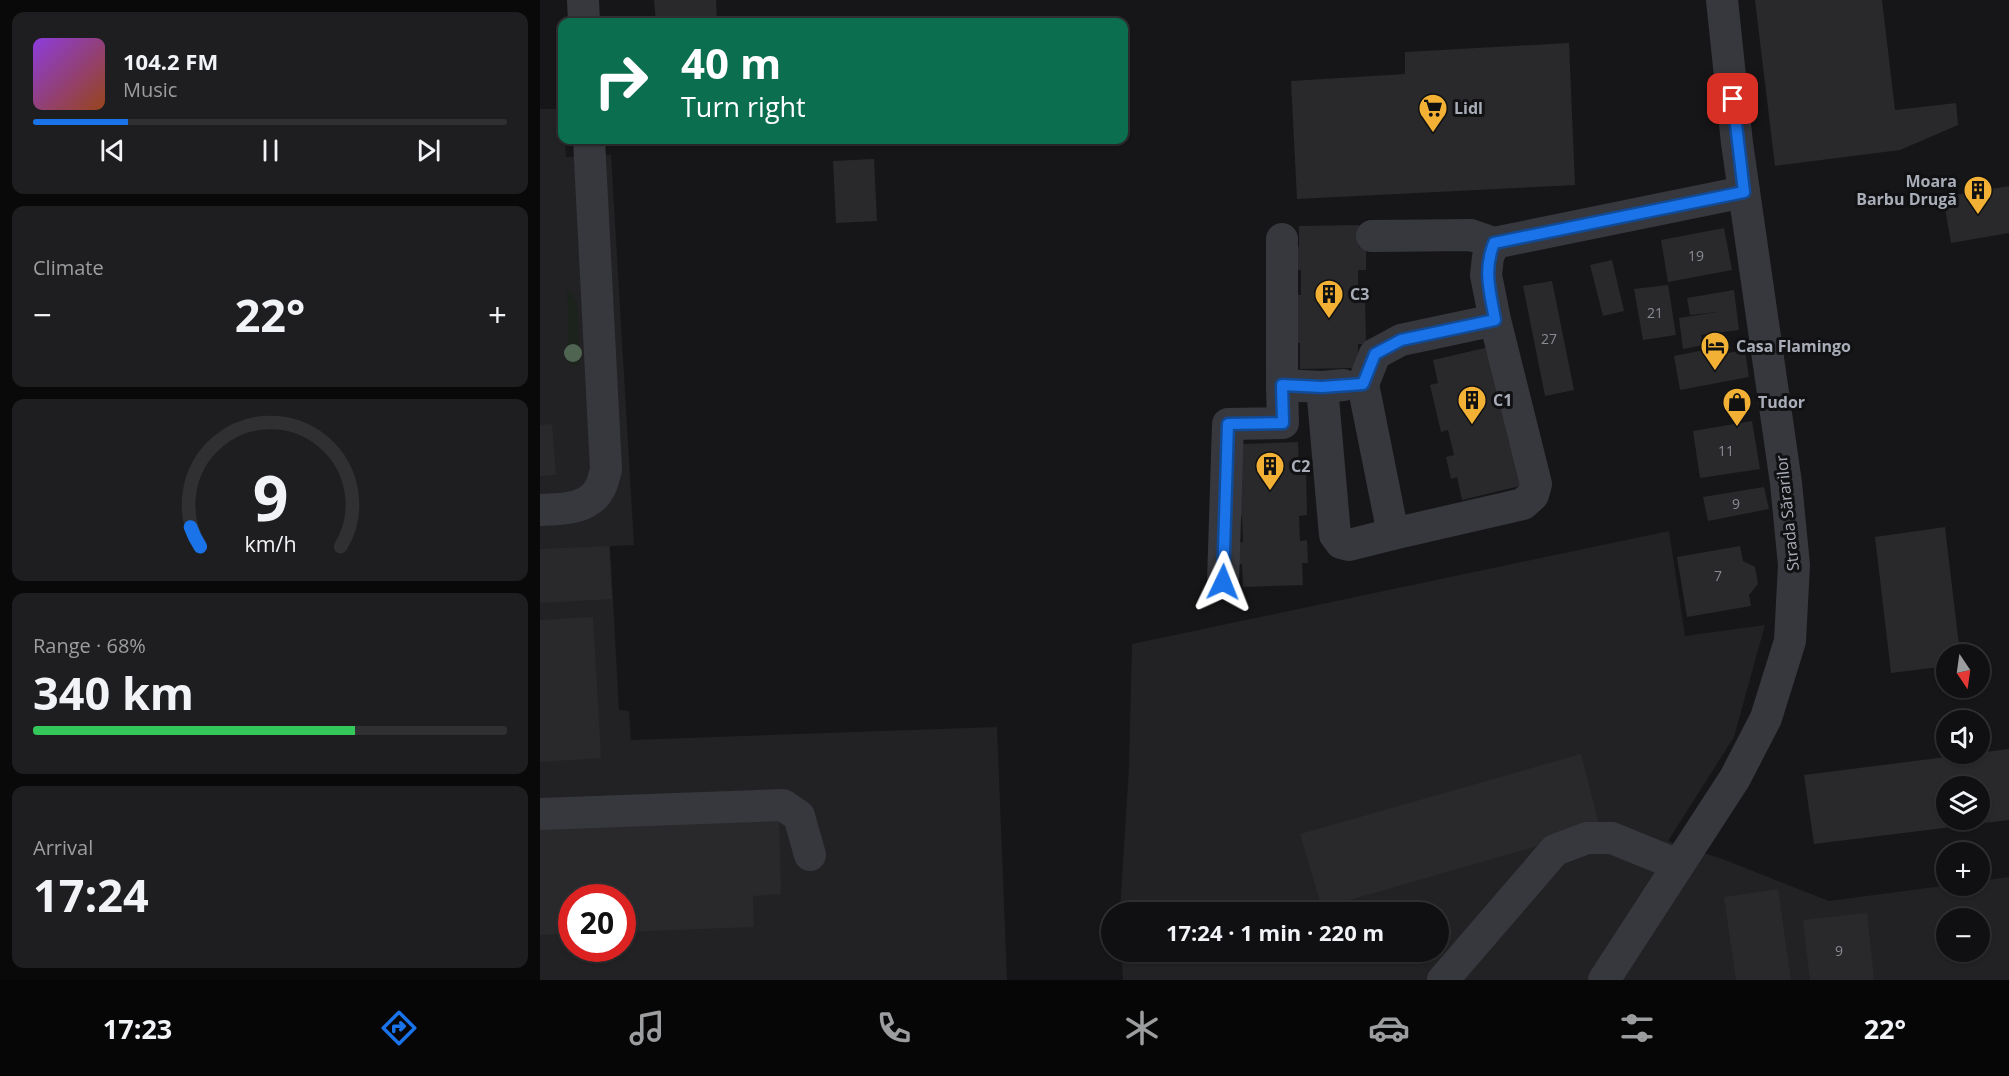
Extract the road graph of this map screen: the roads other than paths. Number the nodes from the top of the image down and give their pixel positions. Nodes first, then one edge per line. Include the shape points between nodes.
1 (583, 0) edge
2 (1722, 0) edge
3 (584, 18) edge
4 (589, 144) edge
5 (1744, 192) junction
6 (1372, 236) dead end
7 (1282, 239) dead end
8 (1494, 243) junction
9 (1495, 320) junction
10 (1363, 384) junction
11 (1282, 385) junction
12 (1322, 387) junction
13 (540, 510) edge
14 (1393, 534) junction
15 (1223, 582) dead end
16 (540, 814) edge
17 (810, 855) dead end
18 (1678, 865) junction
19 (1443, 980) edge
20 (1604, 980) edge

1 - 3 street
2 - 5 street, Strada Sărarilor
4 - 13 street via 606,470 600,489 588,502
5 - 8 street
5 - 18 street, Strada Sărarilor via 1786,483 1794,565 1790,641 1766,718 1735,778
6 - 8 street via 1471,235
7 - 11 street
8 - 9 street via 1486,276
9 - 10 street via 1401,340 1375,354
9 - 14 street via 1536,484 1533,495 1523,504
10 - 12 street
10 - 14 street
11 - 12 street
11 - 15 street via 1283,423 1228,424
12 - 14 street via 1335,535 1348,545
16 - 17 street via 783,805 799,816
18 - 19 street via 1612,838 1587,838 1555,850
18 - 20 street, Strada Sărarilor

